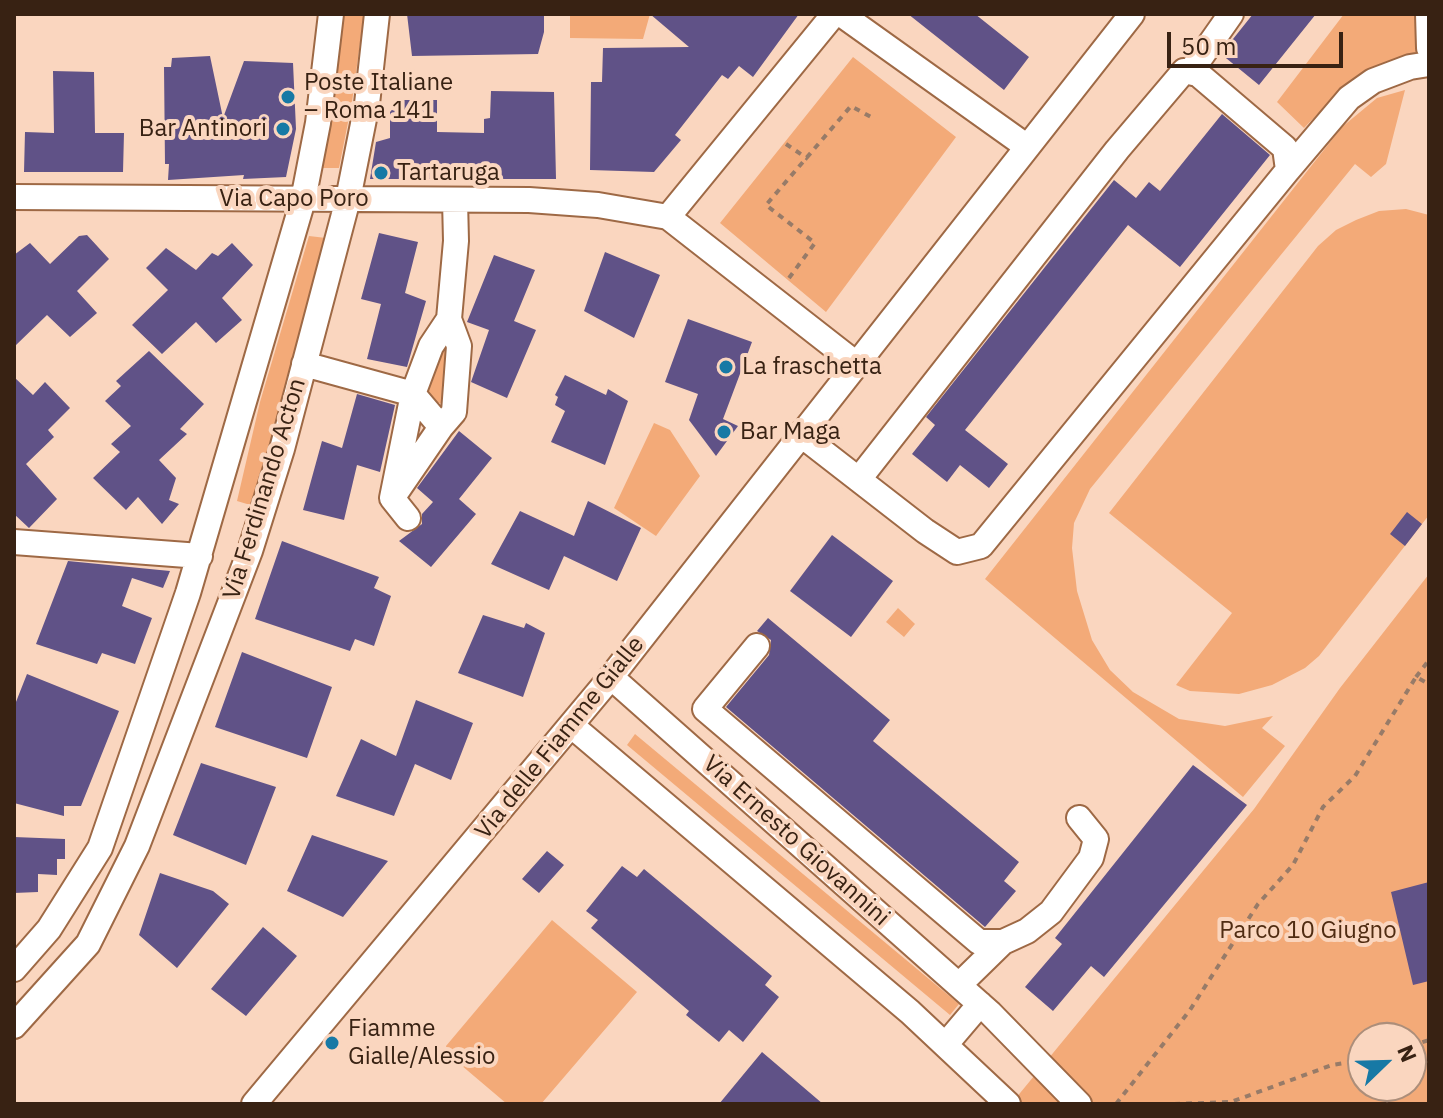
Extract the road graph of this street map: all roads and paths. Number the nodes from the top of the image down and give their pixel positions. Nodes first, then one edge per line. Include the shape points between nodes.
1 (331, 14) edge
2 (377, 14) edge
3 (834, 14) edge
4 (841, 14) edge
5 (1132, 14) edge
6 (1231, 14) edge
7 (1428, 14) edge
8 (1429, 48) edge
9 (1429, 64) edge
10 (1191, 71) junction
11 (871, 117) dead end
12 (786, 144) dead end
13 (1026, 146) junction
14 (808, 159) junction
15 (1288, 170) junction
16 (14, 197) edge
17 (348, 199) junction
18 (303, 200) junction
19 (455, 200) junction
20 (668, 217) junction
21 (789, 278) dead end
22 (449, 319) junction
23 (855, 363) junction
24 (304, 364) junction
25 (413, 394) junction
26 (441, 427) junction
27 (800, 434) junction
28 (859, 479) junction
29 (392, 498) junction
30 (408, 518) dead end
31 (14, 542) edge
32 (200, 556) junction
33 (757, 646) dead end
34 (1429, 660) edge
35 (611, 677) junction
36 (1416, 677) junction
37 (1429, 684) edge
38 (572, 726) junction
39 (1079, 818) dead end
40 (1003, 942) junction
41 (14, 969) edge
42 (959, 985) junction
43 (980, 1004) junction
44 (14, 1026) edge
45 (946, 1044) junction
46 (1347, 1063) edge
47 (254, 1104) edge
48 (1008, 1104) edge
49 (1079, 1104) edge
50 (1116, 1104) edge
51 (1174, 1104) edge

1 - 18 street, Via Ferdinando Acton
2 - 17 street, Via Ferdinando Acton via 367,104
3 - 20 street
4 - 13 street
5 - 13 street
6 - 10 street
7 - 8 street
9 - 15 street via 1373,81 1349,98
10 - 15 street via 1285,148
10 - 28 street via 1184,71 1117,150
11 - 14 path via 851,106
12 - 14 path
13 - 23 street, Via delle Fiamme Gialle
14 - 21 path via 766,205 815,243
15 - 28 street via 981,546 957,552
16 - 18 street, Via Capo Poro
17 - 18 street, Via Capo Poro
17 - 19 street, Via Capo Poro
17 - 24 street, Via Ferdinando Acton
18 - 32 street, Via Ferdinando Acton
19 - 20 street, Via Capo Poro via 548,200
19 - 22 street
20 - 23 street
22 - 25 street via 431,346
22 - 26 street via 460,362 454,412
23 - 27 street, Via delle Fiamme Gialle
24 - 25 street
24 - 44 street, Via Ferdinando Acton via 234,595 137,846 88,944
25 - 26 street
25 - 29 street
26 - 29 street
27 - 28 street
27 - 35 street, Via delle Fiamme Gialle
29 - 30 street
31 - 32 street, Via Ferdinando Acton
32 - 41 street, Via Ferdinando Acton via 100,848 49,929
33 - 40 street via 705,709 979,942
34 - 36 path
35 - 38 street, Via delle Fiamme Gialle
35 - 42 street, Via Ernesto Giovannini
36 - 37 path
36 - 50 path via 1355,776 1323,807 1293,865 1258,904 1190,1010
38 - 45 street
38 - 47 street, Via delle Fiamme Gialle
39 - 40 street via 1096,839 1091,858 1051,912
40 - 42 street
42 - 43 street, Via Ernesto Giovannini
43 - 45 street
43 - 49 street, Via Ernesto Giovannini
45 - 48 street
46 - 51 path via 1231,1102

